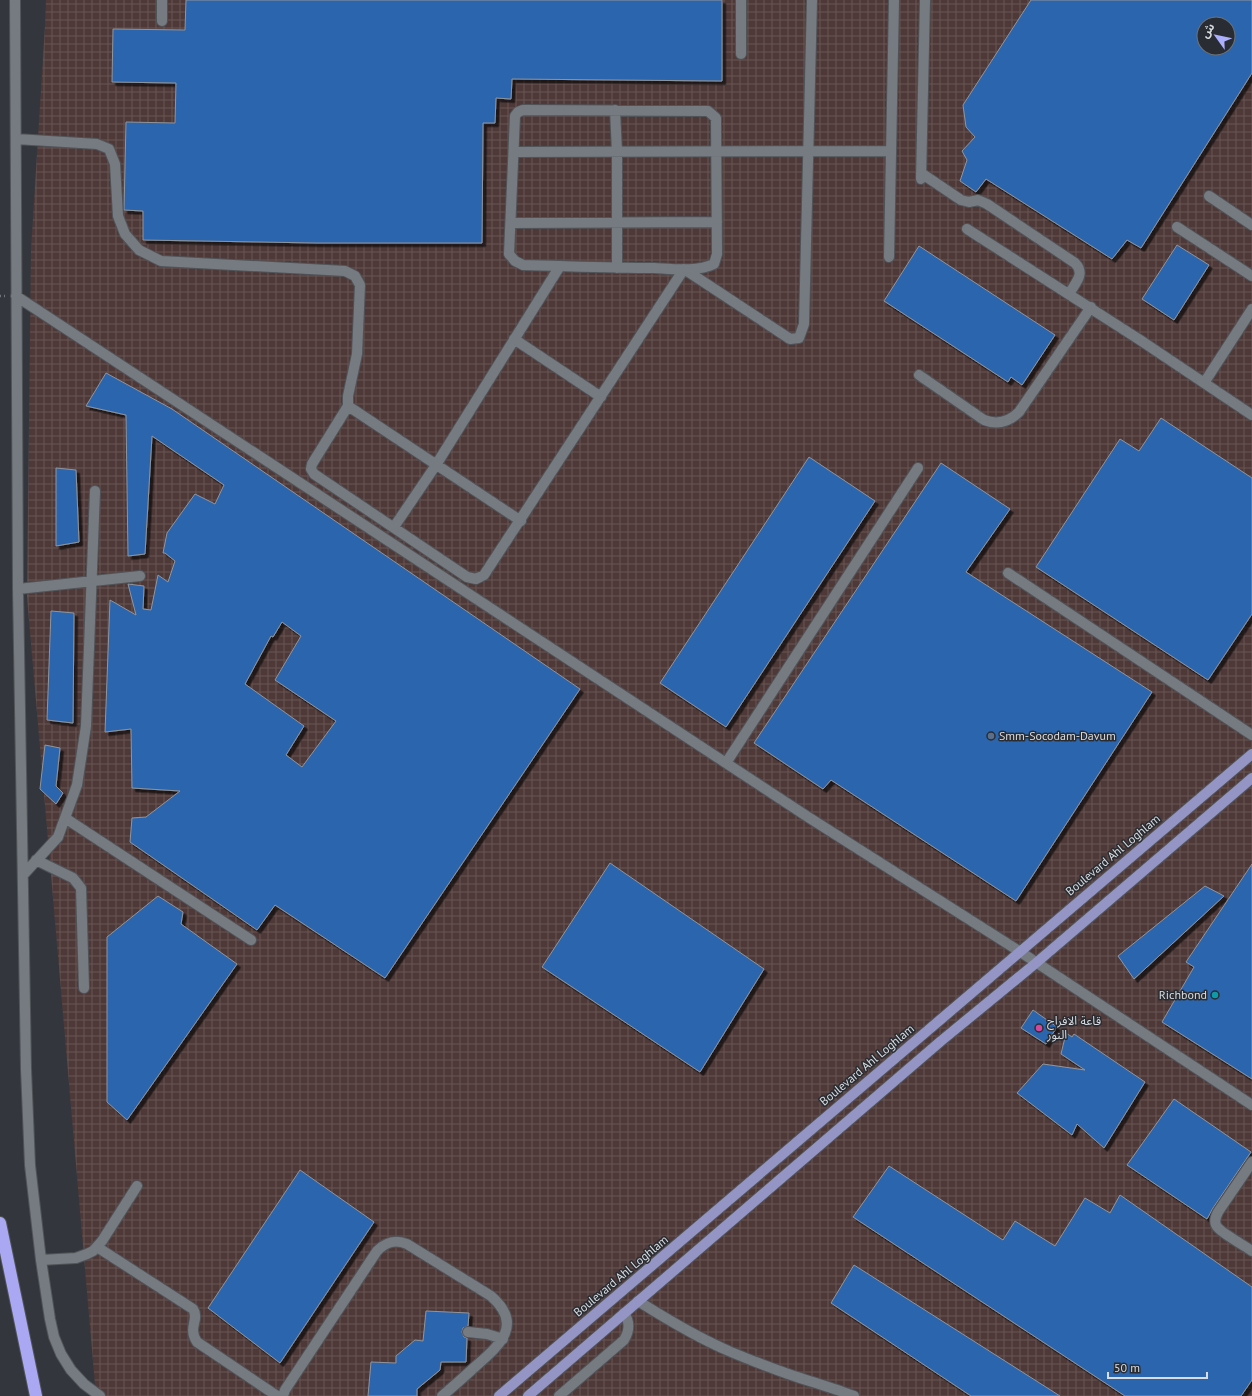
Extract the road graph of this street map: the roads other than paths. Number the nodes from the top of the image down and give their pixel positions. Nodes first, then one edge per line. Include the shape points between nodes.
1 (15, 0) edge
2 (162, 0) edge
3 (740, 0) edge
4 (812, 0) edge
5 (894, 0) edge
6 (925, 0) edge
7 (162, 21) dead end
8 (740, 54) dead end
9 (615, 110) junction
10 (16, 139) junction
11 (891, 151) junction
12 (514, 152) junction
13 (617, 152) junction
14 (717, 152) junction
15 (809, 152) junction
16 (1209, 196) dead end
17 (617, 222) junction
18 (717, 222) junction
19 (511, 223) junction
20 (1252, 225) edge
21 (1177, 227) dead end
22 (967, 229) dead end
23 (890, 257) dead end
24 (560, 266) junction
25 (617, 268) junction
26 (684, 269) junction
27 (1252, 276) edge
28 (1069, 294) junction
29 (16, 296) junction
30 (1091, 307) junction
31 (1252, 310) edge
32 (514, 339) junction
33 (919, 375) dead end
34 (1204, 382) junction
35 (601, 397) junction
36 (348, 406) junction
37 (1252, 415) edge
38 (436, 465) junction
39 (918, 468) dead end
40 (95, 491) dead end
41 (520, 521) junction
42 (394, 527) junction
43 (1008, 573) dead end
44 (140, 576) dead end
45 (92, 581) junction
46 (18, 589) junction
47 (1252, 735) edge
48 (1252, 754) edge
49 (726, 763) junction
50 (1252, 778) edge
51 (65, 818) junction
52 (36, 860) junction
53 (23, 876) junction
54 (250, 940) dead end
55 (1019, 952) junction
56 (1036, 963) junction
57 (84, 988) dead end
58 (930, 1028) junction
59 (941, 1041) junction
60 (1252, 1105) edge
61 (774, 1161) junction
62 (1252, 1162) edge
63 (784, 1176) junction
64 (137, 1186) dead end
65 (0, 1223) edge
66 (97, 1247) junction
67 (1252, 1251) edge
68 (41, 1260) junction
69 (625, 1290) junction
70 (638, 1301) junction
71 (624, 1313) junction
72 (468, 1332) dead end
73 (503, 1339) junction
74 (36, 1396) edge
75 (100, 1396) edge
76 (277, 1396) edge
77 (283, 1396) edge
78 (442, 1396) edge
79 (499, 1396) edge
80 (528, 1396) edge
81 (559, 1396) edge
82 (854, 1396) edge

1 - 10 street
2 - 7 street
3 - 8 street
4 - 15 street
5 - 11 street
6 - 28 street via 921,177 961,200 978,200 987,204 1075,263 1081,271
9 - 12 street via 518,112 515,116
9 - 13 street
9 - 14 street via 708,111 716,118
10 - 29 street
10 - 36 street via 97,144 109,149 116,164 118,216 125,234 139,250 161,261 346,271 355,276 360,285 357,354
11 - 15 street
11 - 23 street
12 - 13 street
12 - 19 street
13 - 14 street
13 - 17 street
14 - 15 street
14 - 18 street
15 - 26 street via 804,324 799,338 790,340
16 - 20 street
17 - 18 street
17 - 19 street
17 - 25 street
18 - 26 street via 717,254 714,264 706,268
19 - 24 street via 509,254 515,261 523,265
21 - 27 street
22 - 28 street
24 - 25 street
24 - 32 street
25 - 26 street
26 - 35 street
28 - 30 street
29 - 46 street
29 - 49 street
30 - 33 street via 1019,412 1003,422 984,420
30 - 34 street
31 - 34 street
32 - 35 street
32 - 38 street
34 - 37 street
35 - 41 street
36 - 38 street
36 - 42 street via 311,469 314,474
38 - 41 street
38 - 42 street
39 - 49 street
40 - 45 street
41 - 42 street via 484,575 476,579 467,576
43 - 47 street
44 - 45 street
45 - 46 street
45 - 51 street via 86,726 77,785
46 - 53 street
48 - 55 main road, Boulevard Ahl Loghlam
49 - 55 street
50 - 56 main road
51 - 52 street via 58,837
51 - 54 street
52 - 53 street
52 - 57 street via 73,878 81,888
53 - 68 street via 30,1157
55 - 56 street
55 - 58 main road, Boulevard Ahl Loghlam
56 - 59 main road
56 - 60 street
58 - 59 main road
58 - 61 main road, Boulevard Ahl Loghlam
59 - 63 main road
61 - 63 main road
61 - 69 main road, Boulevard Ahl Loghlam
62 - 67 street via 1218,1212 1215,1221 1219,1230
63 - 70 main road
64 - 66 street
65 - 74 highway
66 - 68 street via 82,1256
66 - 76 street via 193,1309 196,1318 192,1332 197,1342
68 - 75 street via 50,1319 61,1354 84,1384
69 - 70 main road
69 - 79 main road, Boulevard Ahl Loghlam
70 - 71 main road
70 - 82 street via 706,1341 791,1375
71 - 80 main road
71 - 81 street via 629,1330 624,1340
72 - 73 street
73 - 77 street via 506,1317 504,1310 491,1296 407,1244 391,1242 377,1251
73 - 78 street via 495,1350

